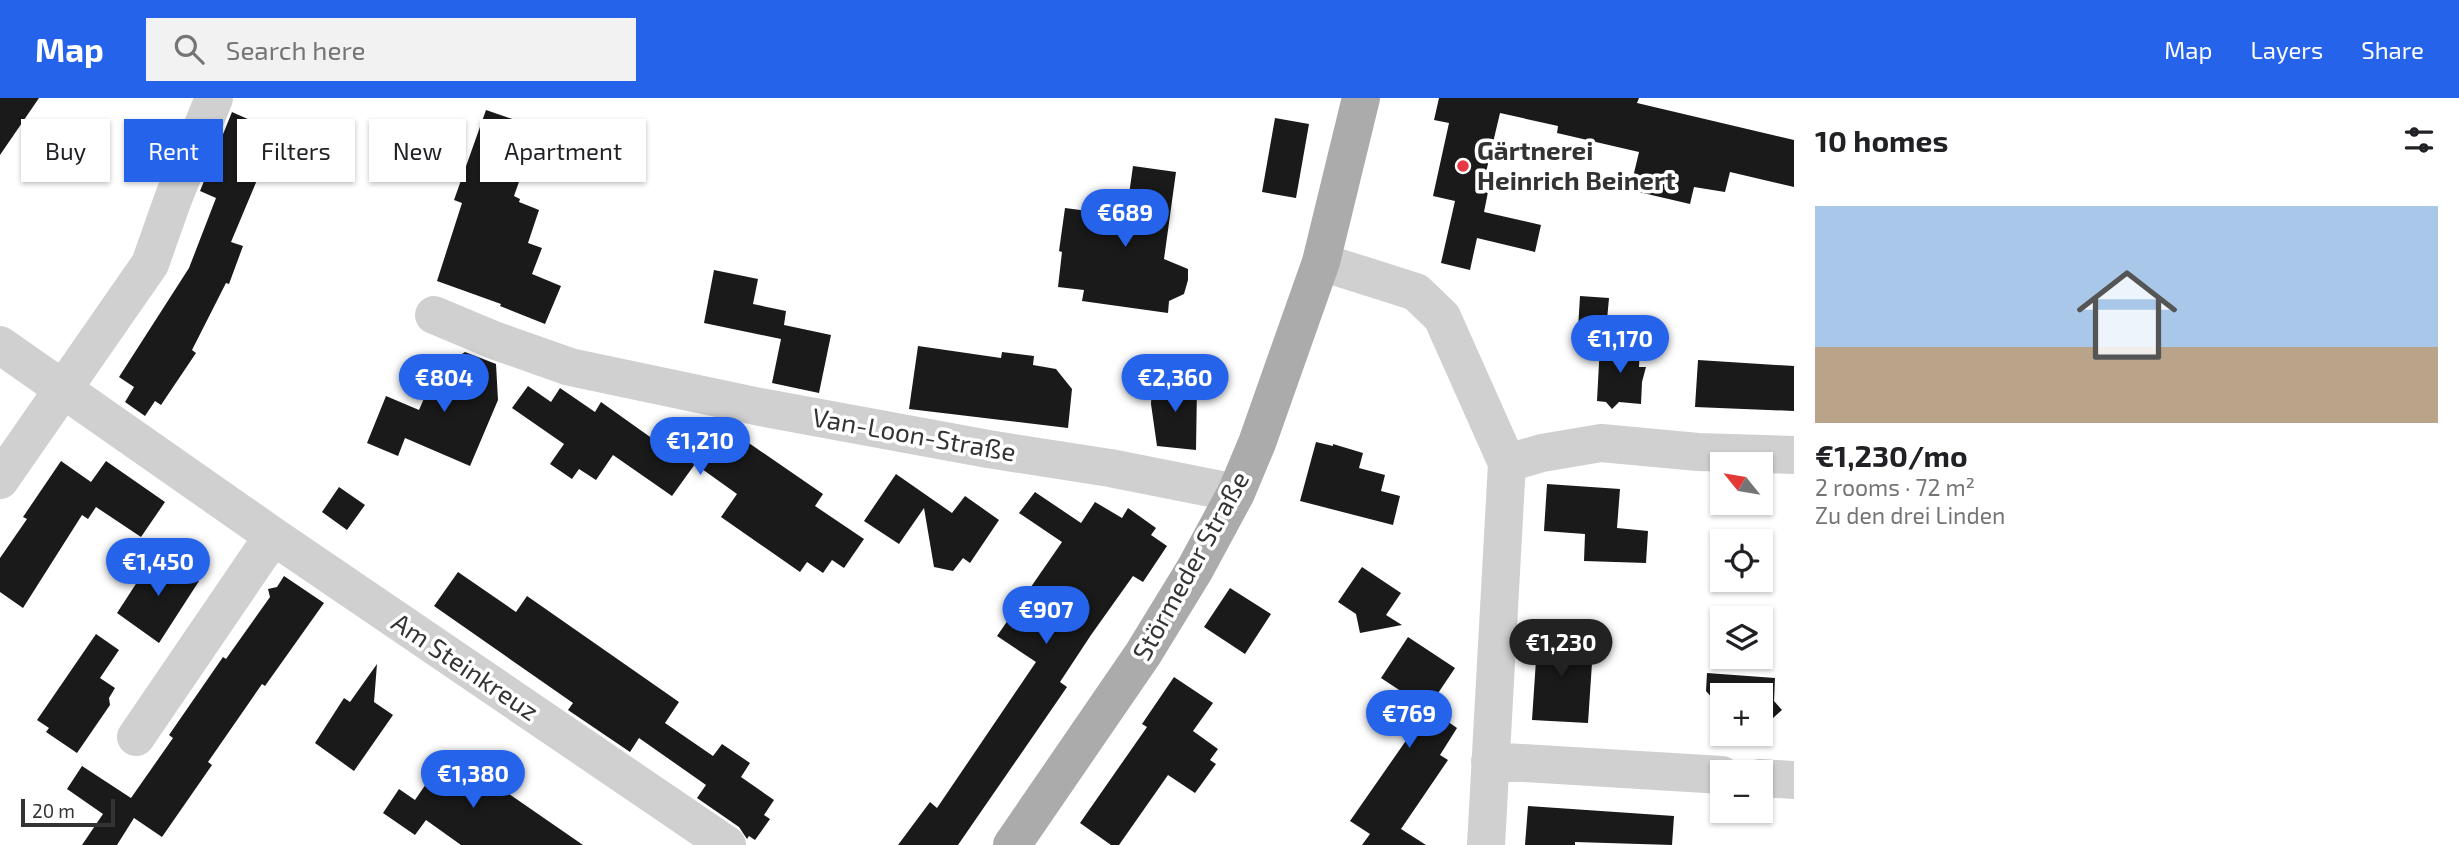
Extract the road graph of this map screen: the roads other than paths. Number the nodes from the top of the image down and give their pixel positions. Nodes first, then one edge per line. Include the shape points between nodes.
1 (214, 98) edge
2 (1361, 98) edge
3 (1321, 262) junction
4 (434, 315) dead end
5 (0, 345) edge
6 (63, 390) junction
7 (1794, 455) edge
8 (1507, 463) junction
9 (0, 480) edge
10 (1236, 494) junction
11 (273, 536) junction
12 (136, 737) dead end
13 (1490, 761) junction
14 (1710, 774) edge
15 (1773, 779) edge
16 (1794, 780) edge
17 (727, 845) edge
18 (1012, 845) edge
19 (1486, 845) edge

1 - 6 street via 150,264
2 - 3 main road, Störmeder Straße
3 - 8 street via 1416,292 1442,317
3 - 10 main road, Störmeder Straße
4 - 10 street, Van-Loon-Straße via 570,367 760,407
5 - 6 street, Am Steinkreuz
6 - 9 street
6 - 11 street, Am Steinkreuz
7 - 8 street via 1601,443
8 - 13 street
10 - 18 main road, Störmeder Straße via 1143,654
11 - 12 street
11 - 17 street, Am Steinkreuz
13 - 14 street
13 - 19 street
15 - 16 street

